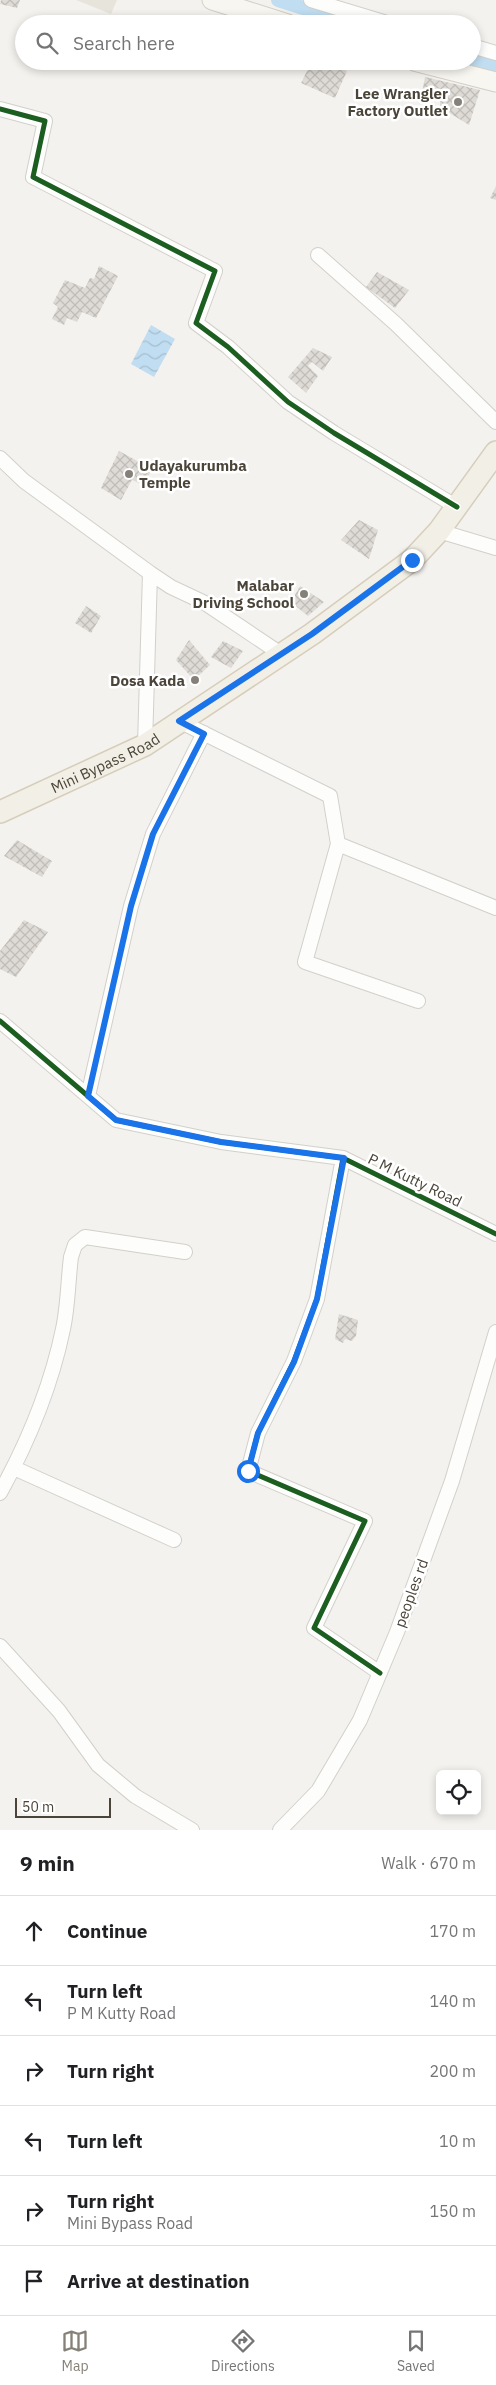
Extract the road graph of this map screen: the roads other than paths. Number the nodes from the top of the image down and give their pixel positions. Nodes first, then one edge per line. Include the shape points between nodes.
1 (212, 0) edge
2 (311, 0) edge
3 (260, 15) edge
4 (360, 15) edge
5 (481, 49) edge
6 (496, 53) edge
7 (449, 70) edge
8 (496, 82) edge
9 (0, 109) edge
10 (318, 255) dead end
11 (496, 422) edge
12 (496, 452) edge
13 (0, 458) edge
14 (457, 507) junction
15 (439, 531) junction
16 (496, 548) edge
17 (150, 573) junction
18 (281, 654) junction
19 (179, 721) junction
20 (204, 734) junction
21 (145, 744) junction
22 (0, 812) edge
23 (338, 844) junction
24 (496, 908) edge
25 (418, 1001) dead end
26 (0, 1021) edge
27 (88, 1096) junction
28 (344, 1158) junction
29 (496, 1234) edge
30 (185, 1252) dead end
31 (496, 1332) edge
32 (14, 1468) junction
33 (0, 1493) edge
34 (174, 1540) dead end
35 (0, 1646) edge
36 (380, 1673) junction
37 (192, 1830) edge
38 (280, 1830) edge

1 - 3 main road
2 - 4 street
5 - 6 street
7 - 8 main road
9 - 14 street via 45,121 33,177 215,271 196,323 228,347 288,402
10 - 11 street via 396,324
12 - 14 main road, Mini Bypass Road
13 - 17 street via 24,481
14 - 15 main road, Mini Bypass Road
15 - 16 street
15 - 18 main road, Mini Bypass Road via 412,560
17 - 18 street via 205,603
17 - 21 street
18 - 19 main road, Mini Bypass Road
19 - 20 street
19 - 21 main road, Mini Bypass Road
20 - 23 street via 330,796
20 - 27 street via 153,834 131,906
21 - 22 main road, Mini Bypass Road
23 - 24 street
23 - 25 street via 306,962
26 - 27 street, P M Kutty Road
27 - 28 street, P M Kutty Road via 116,1120 221,1142
28 - 29 street, P M Kutty Road
28 - 36 street via 317,1299 294,1362 258,1433 248,1471 365,1521 314,1628
30 - 32 street via 85,1237 75,1246 63,1328 48,1386
31 - 36 street, peoples rd via 452,1481
32 - 33 street
32 - 34 street
35 - 37 street via 59,1711 98,1765 135,1796
36 - 38 street, peoples rd via 360,1720 318,1791

